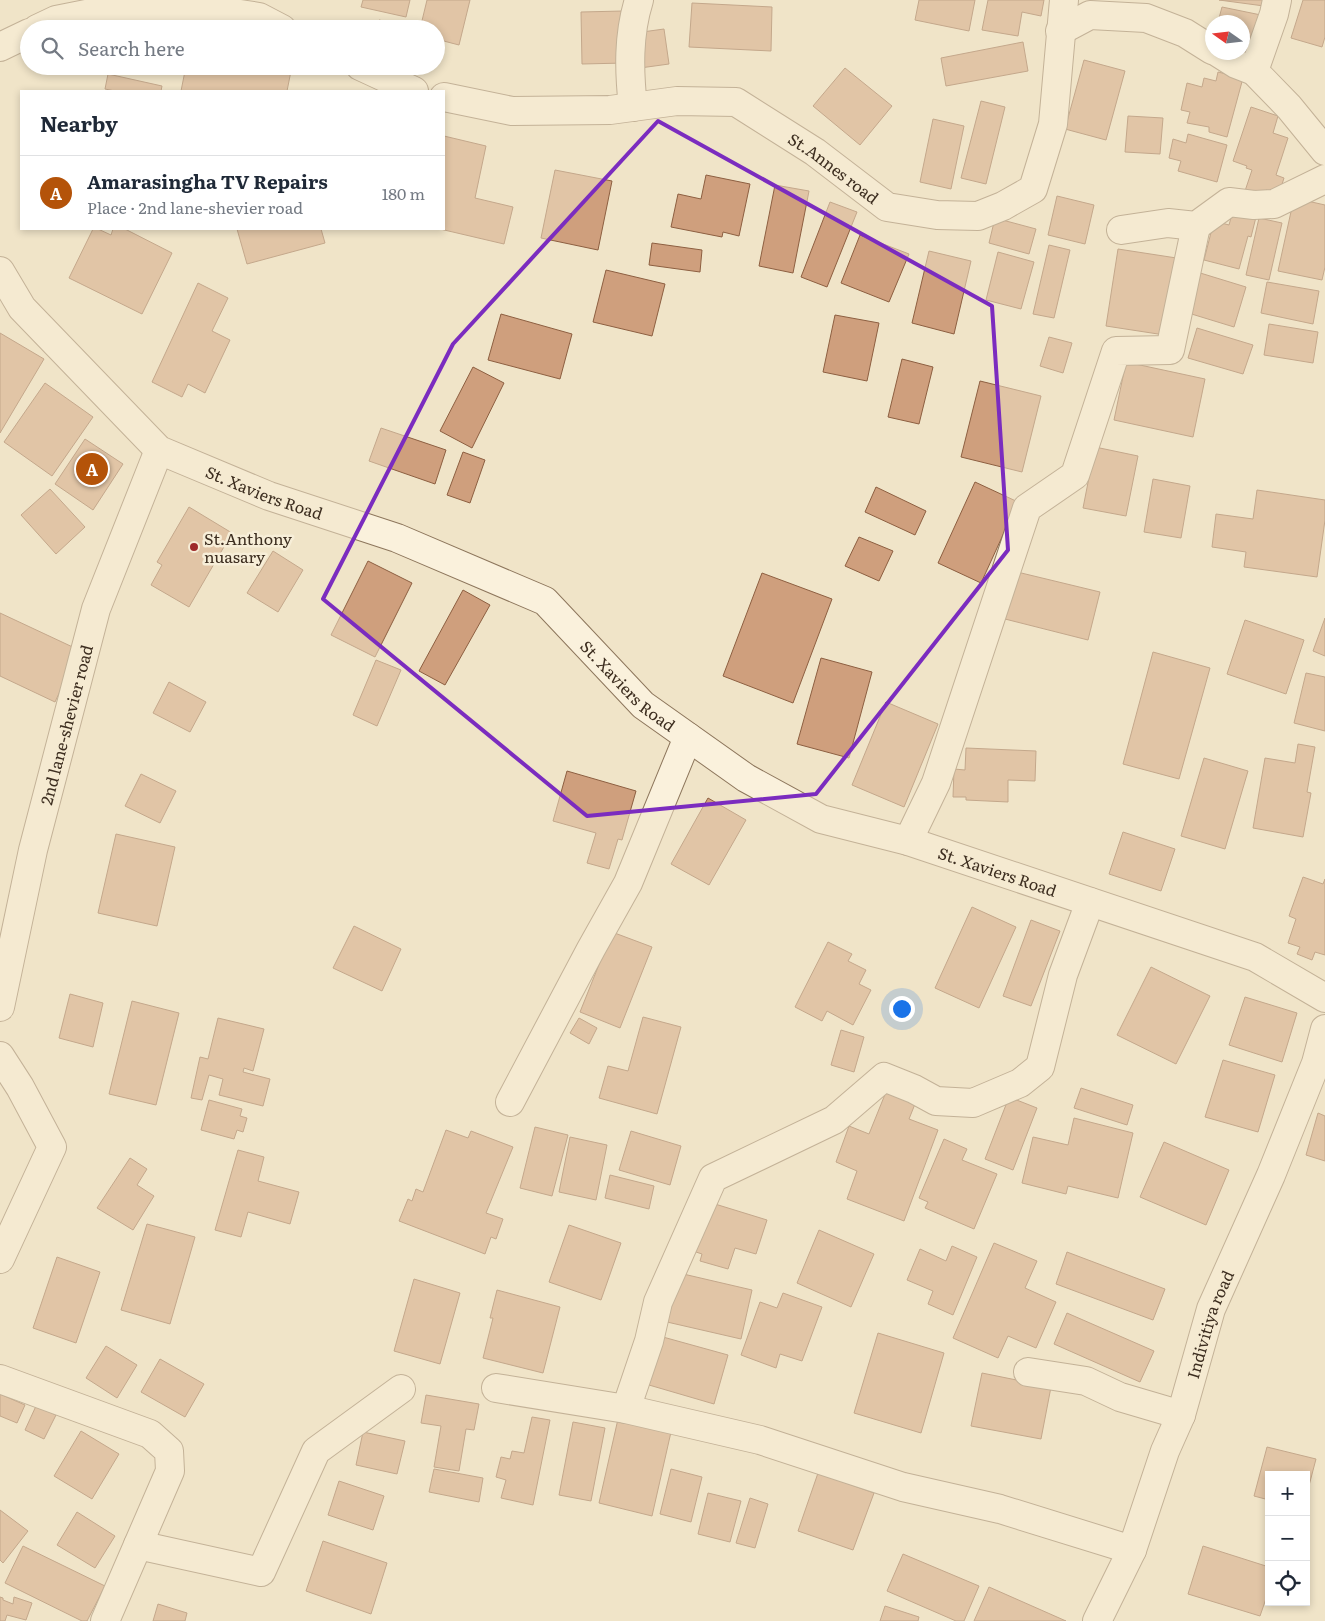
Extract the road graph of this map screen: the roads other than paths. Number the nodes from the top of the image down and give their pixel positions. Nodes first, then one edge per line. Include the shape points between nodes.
1 (639, 0) edge
2 (1064, 0) edge
3 (1277, 0) edge
4 (56, 20) edge
5 (265, 20) edge
6 (1060, 31) junction
7 (20, 37) edge
8 (1205, 45) edge
9 (0, 47) edge
10 (1230, 60) edge
11 (1254, 71) junction
12 (379, 75) edge
13 (412, 90) edge
14 (445, 97) edge
15 (633, 107) junction
16 (1325, 151) edge
17 (1325, 178) edge
18 (1196, 226) junction
19 (1121, 230) dead end
20 (0, 271) edge
21 (159, 450) junction
22 (688, 736) junction
23 (908, 842) junction
24 (1090, 902) junction
25 (1325, 998) edge
26 (0, 1007) edge
27 (1325, 1029) edge
28 (0, 1056) edge
29 (510, 1102) dead end
30 (0, 1258) edge
31 (1028, 1372) dead end
32 (0, 1379) edge
33 (496, 1388) dead end
34 (401, 1389) dead end
35 (626, 1409) junction
36 (1181, 1415) junction
37 (138, 1546) junction
38 (1132, 1550) junction
39 (105, 1621) edge
40 (1097, 1621) edge

1 - 15 street via 633,21 630,74
2 - 6 street, St.Annes road
3 - 11 street
4 - 5 street via 106,10 195,7
6 - 8 street via 1090,14 1146,18 1185,32
6 - 15 street, St.Annes road via 1053,124 1034,189 978,216 937,215 887,207 815,152 736,102 677,101
7 - 9 street
10 - 11 street
11 - 16 street
12 - 13 street
14 - 15 street, St.Annes road via 512,111
17 - 18 street via 1274,204 1229,202
18 - 19 street via 1168,223
18 - 23 street via 1170,350 1116,351 1075,475 1027,508 936,783
20 - 21 street, St. Xaviers Road via 22,308
21 - 22 street, St. Xaviers Road via 269,496 397,538 545,600 643,705
21 - 26 street, 2nd lane-shevier road via 96,609 33,850
22 - 23 street, St. Xaviers Road via 746,778 821,819
22 - 29 street via 628,883
23 - 24 street, St. Xaviers Road
24 - 25 street, St. Xaviers Road via 1255,957
24 - 35 street via 1063,975 1040,1067 1020,1083 973,1103 936,1101 884,1077 834,1120 713,1178 658,1302 649,1342
27 - 36 street, Indivitiya road via 1302,1098 1211,1309
28 - 30 street via 52,1148
31 - 36 street via 1086,1381 1120,1397
32 - 37 street via 150,1434 169,1452 170,1471
33 - 35 street
34 - 37 street via 316,1451 261,1572
35 - 38 street via 760,1440 903,1487 1000,1509
36 - 38 street, Indivitiya road via 1165,1451
37 - 39 street
38 - 40 street, Indivitiya road

